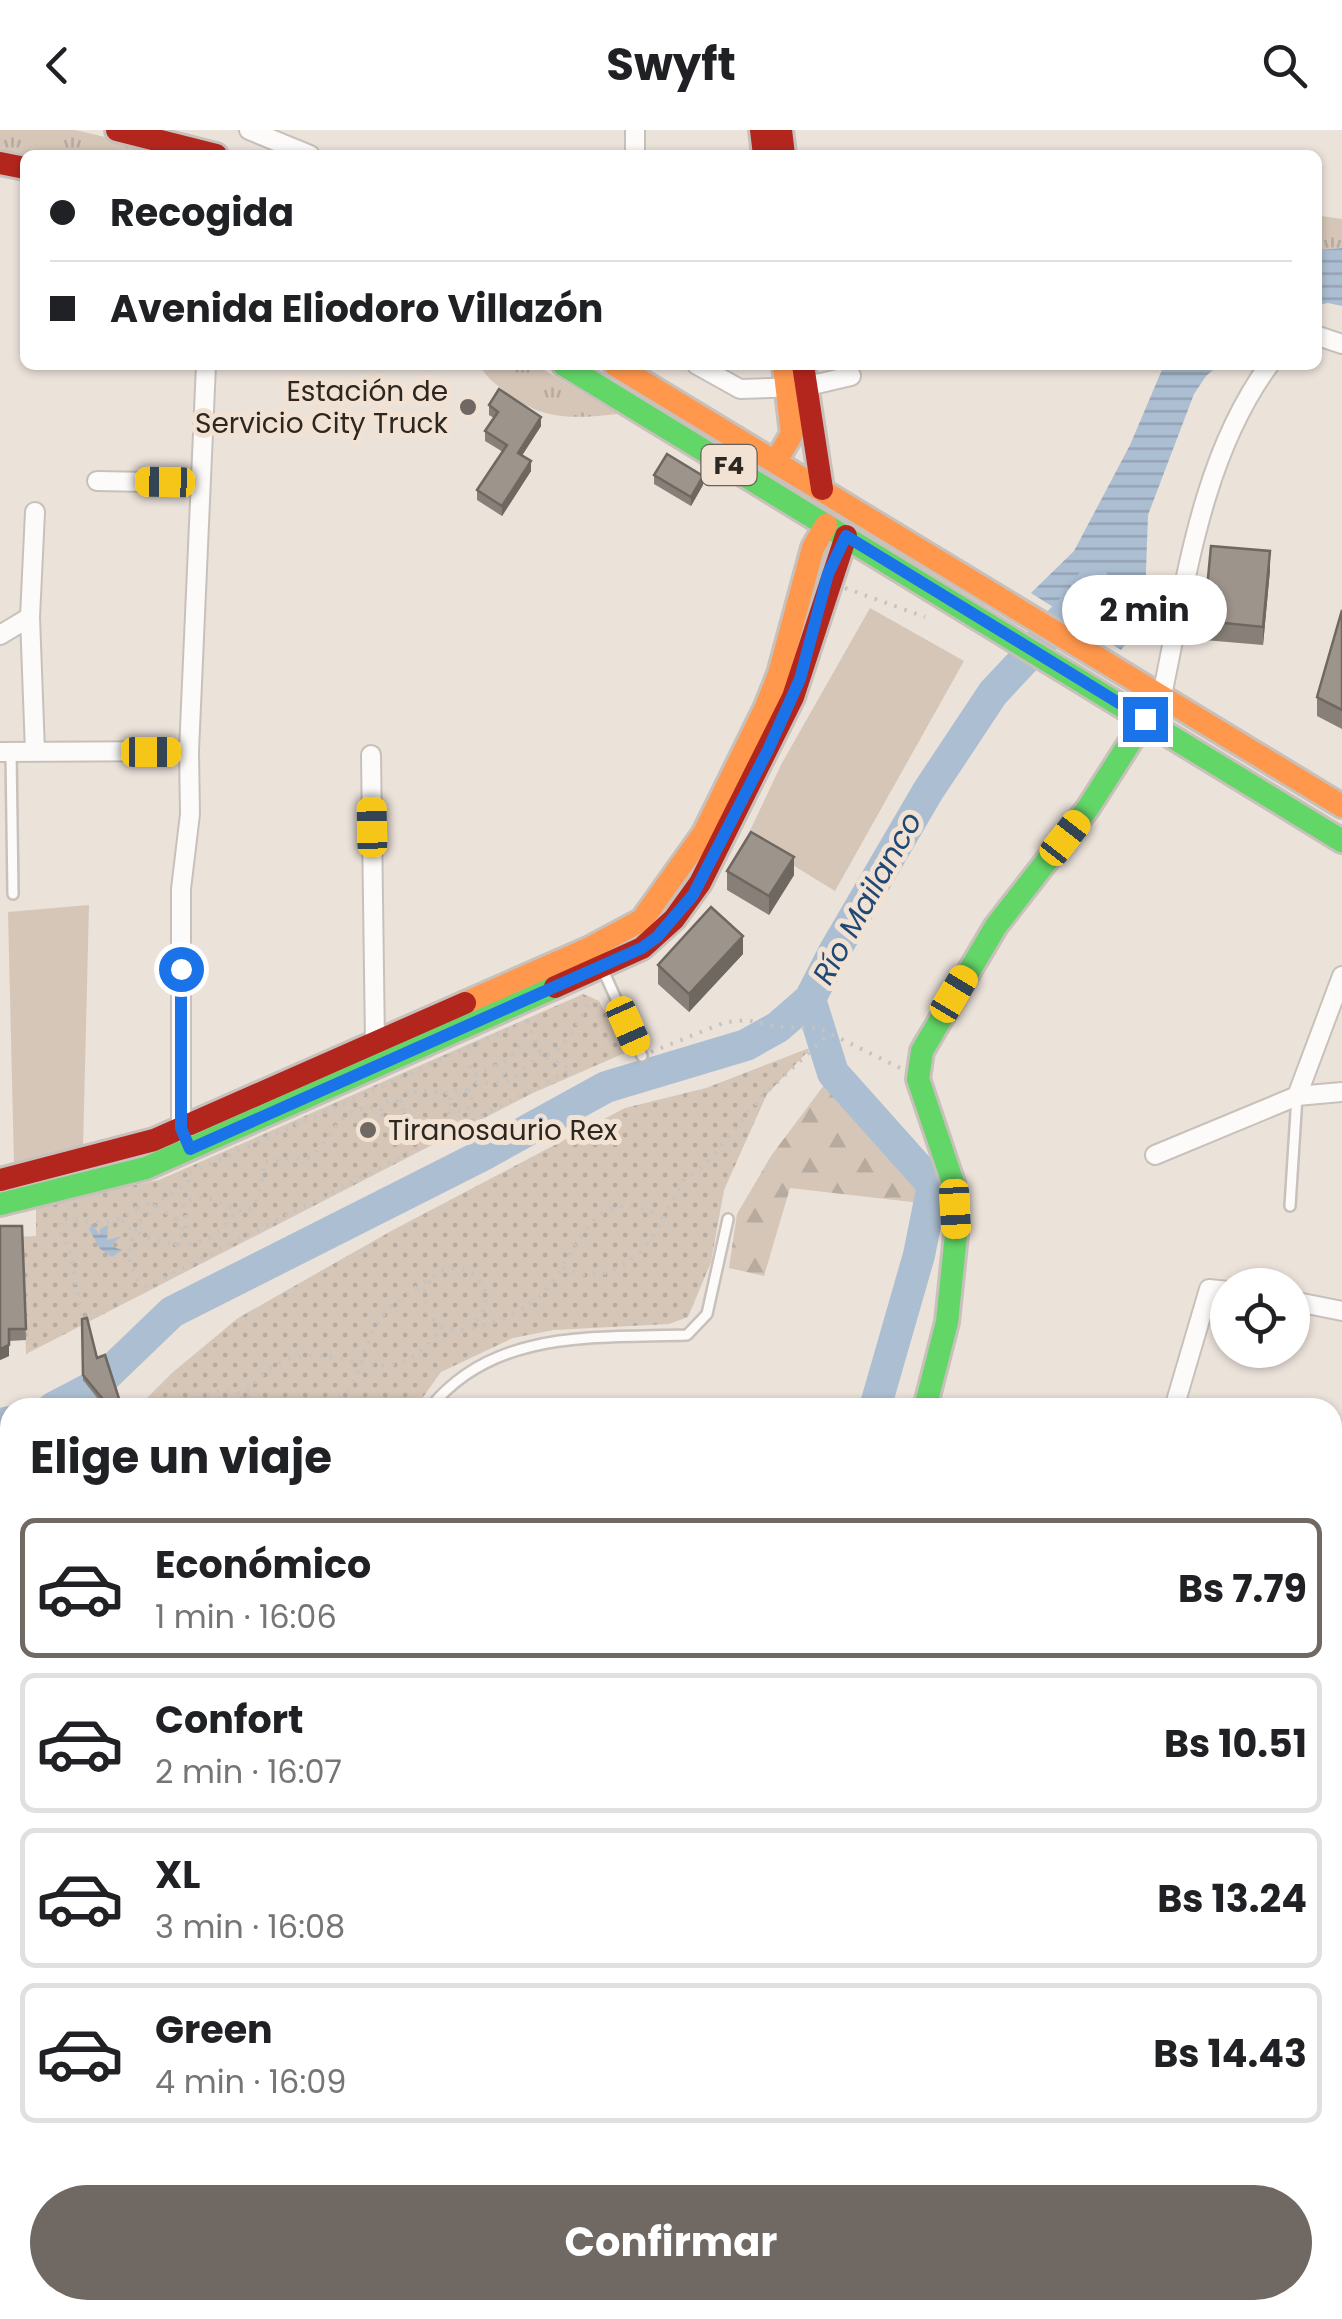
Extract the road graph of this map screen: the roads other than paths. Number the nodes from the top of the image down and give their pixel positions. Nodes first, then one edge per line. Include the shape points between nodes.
1 (117, 130) edge
2 (248, 130) edge
3 (155, 141) edge
4 (194, 150) edge
5 (298, 150) edge
6 (206, 370) edge
7 (572, 370) edge
8 (623, 370) edge
9 (707, 370) edge
10 (855, 370) edge
11 (1266, 370) edge
12 (795, 376) edge
13 (776, 461) junction
14 (97, 481) dead end
15 (199, 483) junction
16 (822, 489) junction
17 (34, 512) dead end
18 (836, 531) junction
19 (30, 617) junction
20 (0, 635) edge
21 (1162, 695) junction
22 (1145, 719) junction
23 (5, 752) edge
24 (34, 752) junction
25 (189, 752) junction
26 (371, 755) dead end
27 (1342, 806) edge
28 (1342, 841) edge
29 (669, 884) junction
30 (13, 894) dead end
31 (690, 899) junction
32 (596, 957) junction
33 (1342, 976) edge
34 (375, 1043) junction
35 (642, 1056) road end
36 (1342, 1092) edge
37 (1298, 1096) junction
38 (186, 1139) junction
39 (1156, 1156) dead end
40 (10, 1190) edge
41 (1290, 1206) dead end
42 (728, 1220) dead end
43 (1210, 1289) edge
44 (1310, 1305) edge
45 (1342, 1311) edge
46 (438, 1398) edge
47 (928, 1398) edge
48 (1177, 1398) edge

1 - 3 main road
2 - 5 street
3 - 4 main road
6 - 15 street
7 - 18 main road, F4
8 - 13 main road, F4
9 - 12 street via 740,389
10 - 12 street
11 - 21 street via 1226,438 1201,514
12 - 13 main road via 792,434
12 - 16 main road
13 - 16 main road, F4
14 - 15 street
15 - 25 street
16 - 21 main road, F4
17 - 19 street
18 - 22 main road, F4
18 - 29 main road via 814,548 766,707 704,833
18 - 31 main road via 800,679
19 - 20 street
19 - 24 street
21 - 27 main road, F4
22 - 28 main road, F4
22 - 47 main road via 1088,808 996,926 922,1051 918,1079 953,1183 956,1235 947,1322
23 - 24 street
23 - 30 lane
24 - 25 street
25 - 38 street via 181,889
26 - 34 street
29 - 31 main road
29 - 32 main road via 642,920
31 - 32 main road via 642,948
32 - 34 main road
32 - 35 lane
32 - 38 main road
33 - 37 street
34 - 38 main road
36 - 37 street
37 - 39 street
37 - 41 lane
38 - 40 main road via 154,1140
42 - 46 lane via 707,1314 687,1335 506,1350 448,1384
43 - 48 street
44 - 45 street

